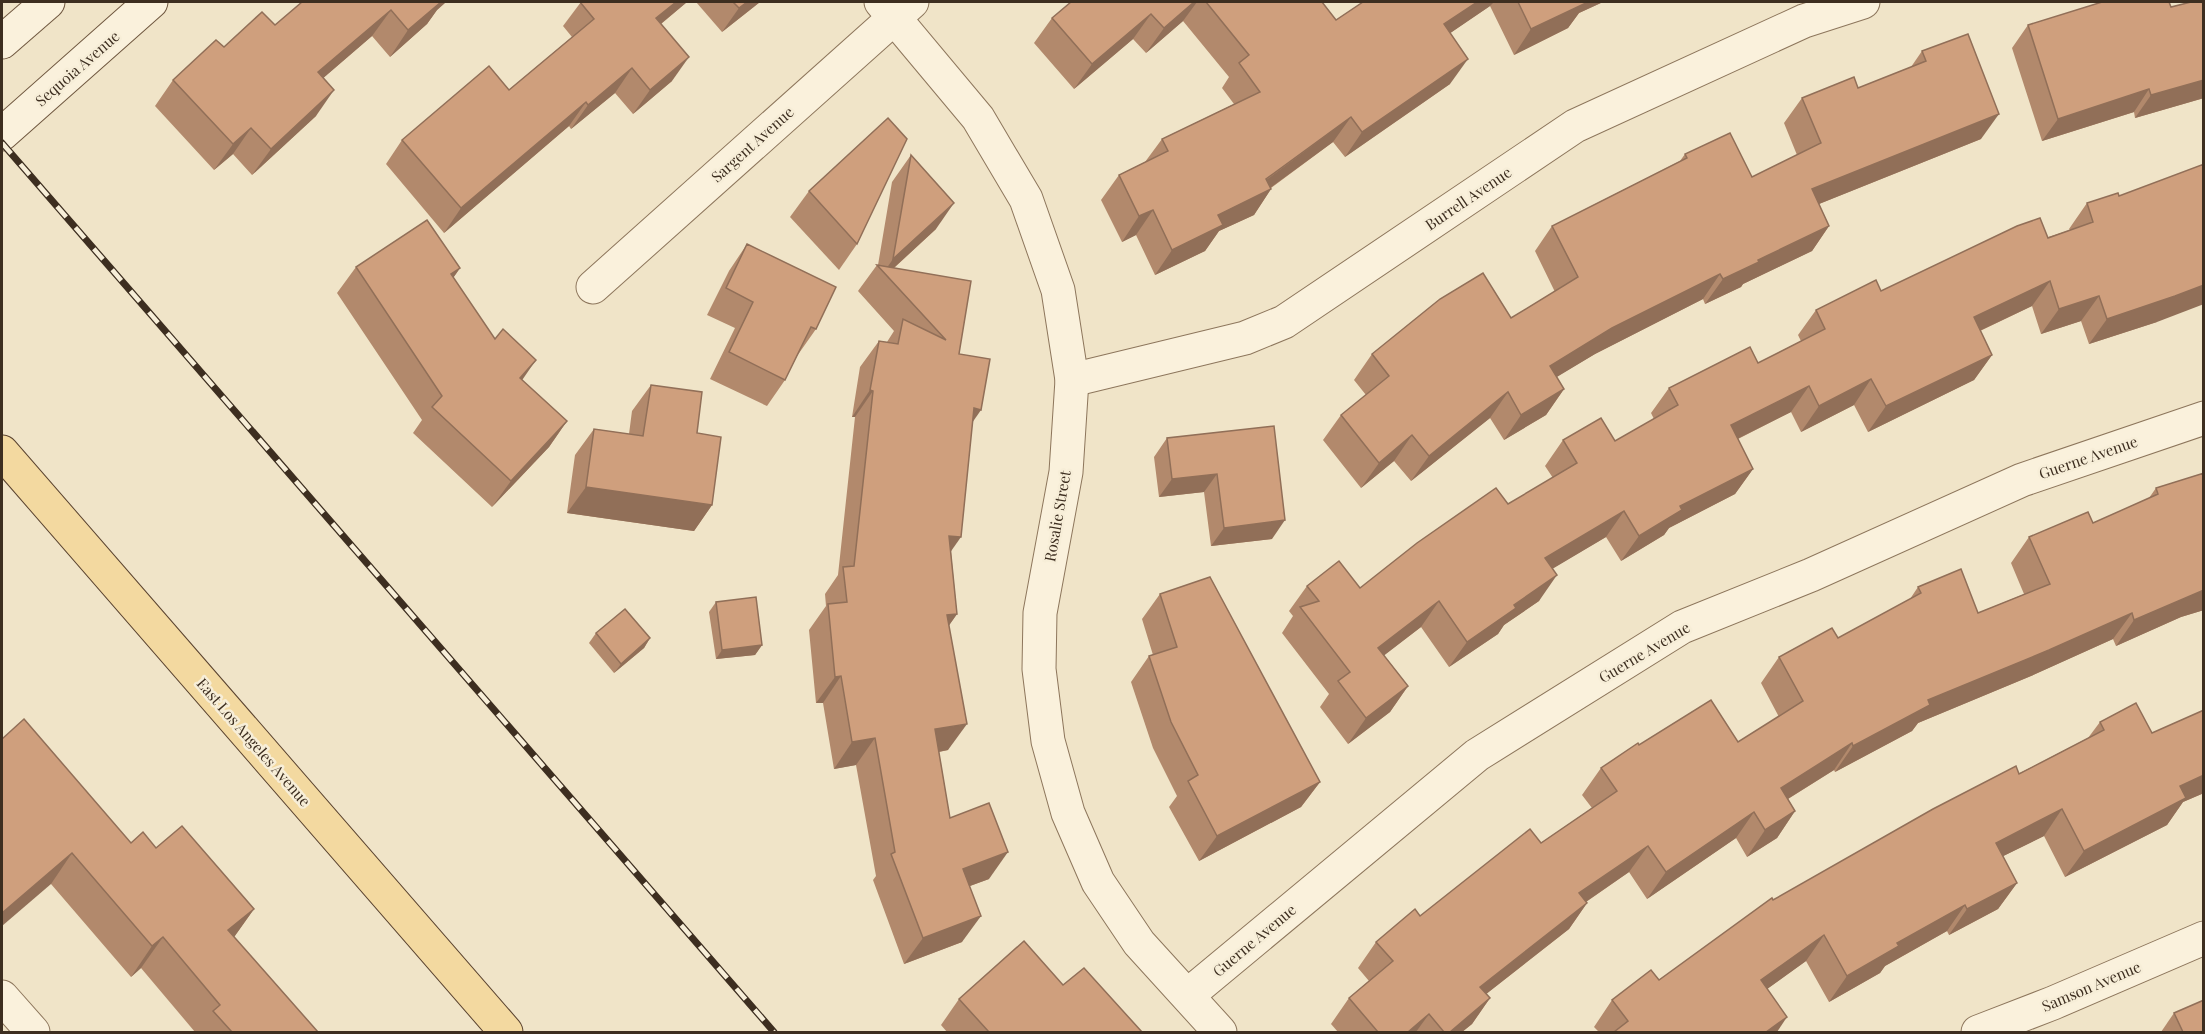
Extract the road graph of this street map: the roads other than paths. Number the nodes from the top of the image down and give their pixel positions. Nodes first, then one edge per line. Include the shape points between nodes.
1 (48, 2) edge
2 (152, 2) edge
3 (1863, 2) edge
4 (895, 6) edge
5 (2, 42) edge
6 (2, 134) edge
7 (593, 287) dead end
8 (1072, 380) junction
9 (2204, 418) edge
10 (2, 452) edge
11 (2204, 938) edge
12 (1188, 995) junction
13 (2, 997) edge
14 (33, 1032) edge
15 (506, 1032) edge
16 (1220, 1032) edge
17 (1978, 1032) edge

1 - 5 street
2 - 6 street, Sequoia Avenue
3 - 8 street, Burrell Avenue via 1804,21 1575,126 1284,322 1245,338
4 - 7 street, Sargent Avenue
4 - 8 street, Rosalie Street via 978,118 1026,199 1058,290
8 - 12 street, Rosalie Street via 1066,472 1040,613 1039,669 1048,741 1068,813 1098,882 1139,943
9 - 12 street, Guerne Avenue via 2022,480 1811,575 1682,627 1477,755
10 - 15 main road, East Los Angeles Avenue
11 - 17 street, Samson Avenue
12 - 16 street, Rosalie Street
13 - 14 street

